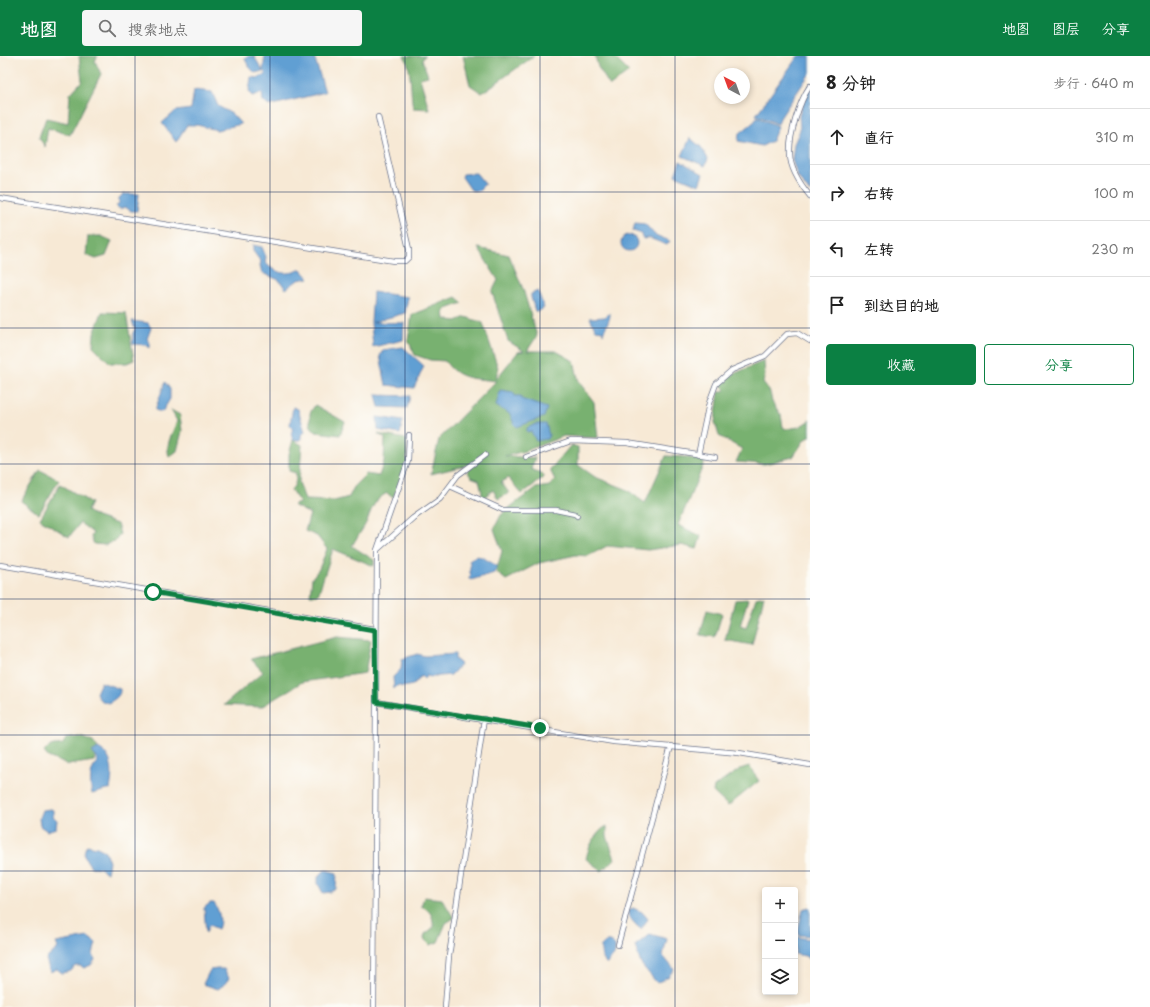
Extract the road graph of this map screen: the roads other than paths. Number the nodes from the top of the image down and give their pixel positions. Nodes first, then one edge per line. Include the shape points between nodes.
1 (810, 86) edge
2 (378, 117) dead end
3 (810, 196) edge
4 (0, 198) edge
5 (810, 341) edge
6 (409, 435) dead end
7 (485, 455) dead end
8 (698, 455) junction
9 (526, 457) dead end
10 (715, 457) dead end
11 (450, 486) junction
12 (577, 516) dead end
13 (377, 550) junction
14 (0, 565) edge
15 (375, 630) junction
16 (376, 702) junction
17 (484, 719) junction
18 (671, 746) junction
19 (810, 765) edge
20 (618, 944) dead end
21 (374, 1007) edge
22 (445, 1007) edge

1 - 3 street via 797,112 790,155 795,172
2 - 4 street via 409,249 409,257 405,261
5 - 8 street via 797,333 787,334 765,356 724,375 712,391
6 - 13 street via 408,461
7 - 11 street via 458,475
8 - 9 street via 627,443 570,442
8 - 10 street
11 - 12 street via 504,510 556,510
11 - 13 street via 440,500 413,518
13 - 15 street
14 - 15 street
15 - 16 street
16 - 17 street
16 - 21 street
17 - 18 street via 614,742
17 - 22 street via 449,956
18 - 19 street via 739,753
18 - 20 street

